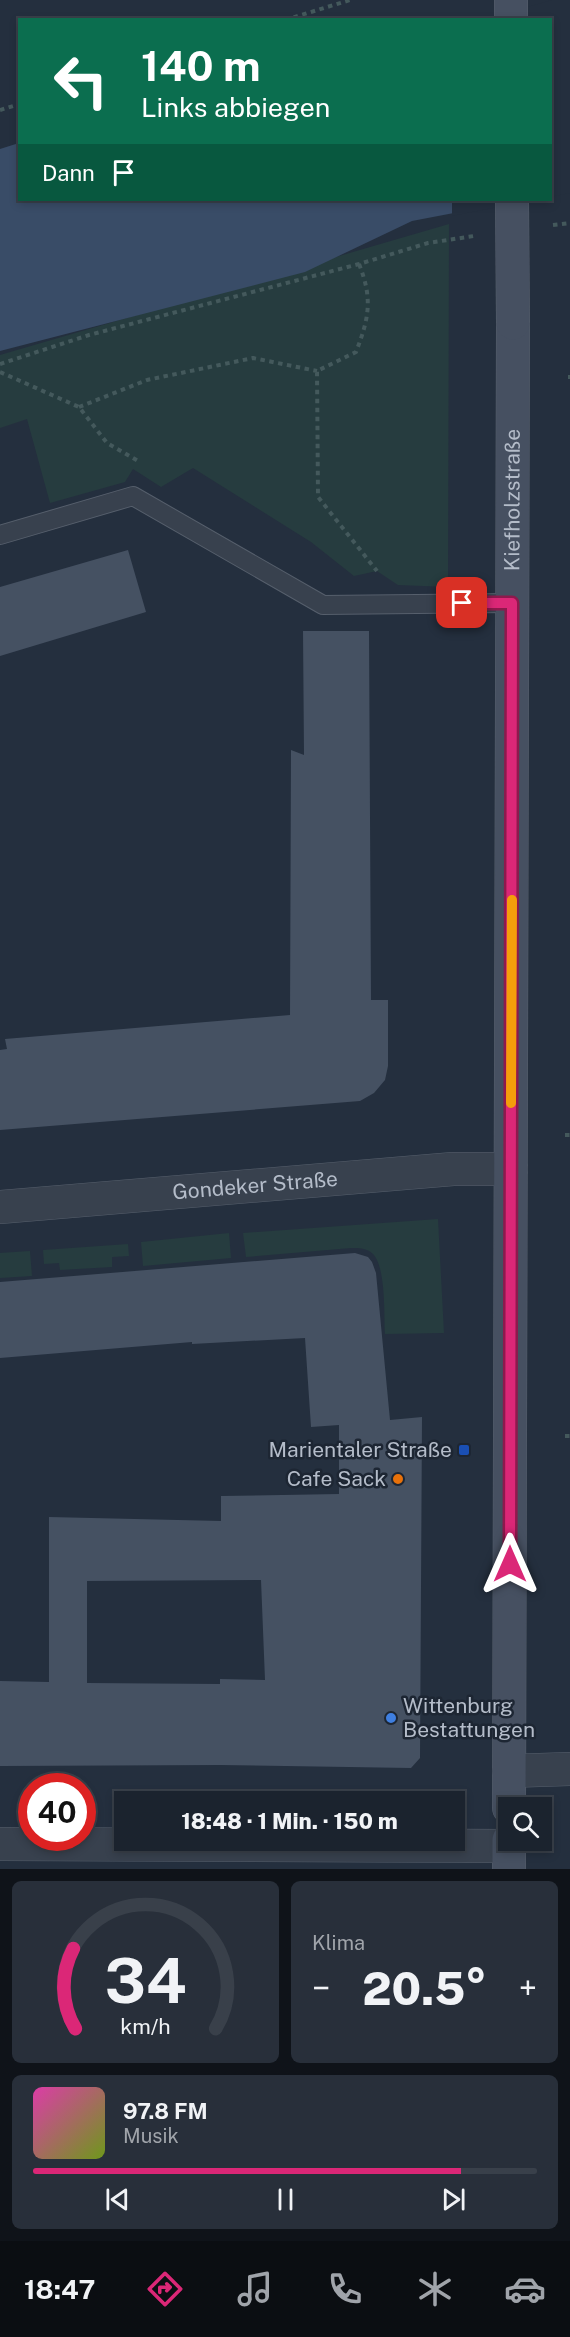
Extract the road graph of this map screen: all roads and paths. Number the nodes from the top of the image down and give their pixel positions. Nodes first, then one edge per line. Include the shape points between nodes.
1 (350, 0) edge
2 (511, 0) edge
3 (292, 18) edge
4 (511, 18) edge
5 (18, 105) edge
6 (0, 110) edge
7 (512, 201) edge
8 (570, 223) edge
9 (546, 226) dead end
10 (475, 236) dead end
11 (358, 264) junction
12 (0, 364) edge
13 (316, 370) junction
14 (0, 372) edge
15 (79, 407) junction
16 (107, 443) dead end
17 (0, 535) edge
18 (512, 603) junction
19 (378, 604) junction
20 (511, 1169) junction
21 (0, 1207) edge
22 (570, 1769) edge
23 (509, 1771) junction
24 (509, 1797) edge
25 (0, 1844) edge
26 (509, 1852) edge

1 - 3 path
2 - 4 street
5 - 6 path
7 - 18 street, Kiefholzstraße, bridge
8 - 9 path
10 - 11 path via 428,243
11 - 12 path via 89,335
11 - 13 path via 368,295 367,324 356,352
13 - 15 path via 253,358 147,380
13 - 19 path via 318,497 377,571
14 - 15 path
15 - 16 path
17 - 19 lane via 132,496 323,605
18 - 19 lane
18 - 20 street, Kiefholzstraße
20 - 21 street, Gondeker Straße via 453,1169
20 - 23 street, Kiefholzstraße
22 - 23 street
23 - 24 street, Kiefholzstraße
25 - 26 street

